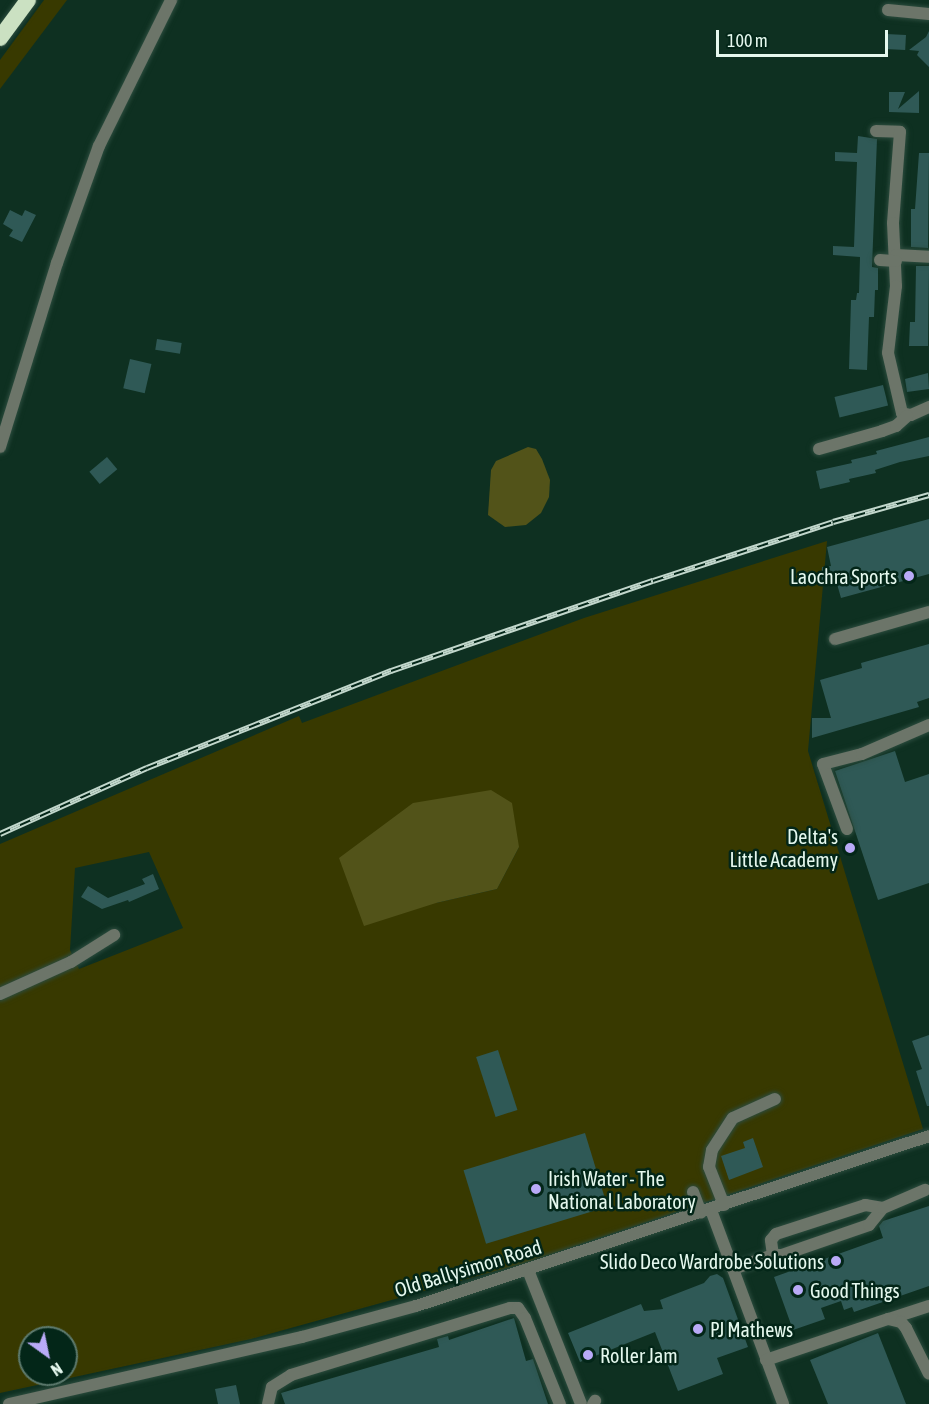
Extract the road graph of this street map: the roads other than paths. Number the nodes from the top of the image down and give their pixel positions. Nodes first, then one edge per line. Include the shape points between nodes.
1 (28, 0) edge
2 (171, 0) edge
3 (888, 10) dead end
4 (929, 14) edge
5 (0, 38) edge
6 (876, 131) dead end
7 (929, 257) edge
8 (896, 258) junction
9 (880, 260) dead end
10 (929, 407) edge
11 (907, 416) junction
12 (0, 447) edge
13 (819, 449) dead end
14 (929, 612) edge
15 (835, 639) dead end
16 (929, 725) edge
17 (847, 829) dead end
18 (114, 935) dead end
19 (0, 994) edge
20 (775, 1099) dead end
21 (929, 1136) edge
22 (925, 1190) dead end
23 (693, 1192) dead end
24 (724, 1205) junction
25 (883, 1208) junction
26 (706, 1211) junction
27 (773, 1255) junction
28 (733, 1269) junction
29 (528, 1270) junction
30 (929, 1306) edge
31 (888, 1319) junction
32 (766, 1360) junction
33 (929, 1374) edge
34 (9, 1404) edge
35 (268, 1404) edge
36 (560, 1404) edge
37 (580, 1404) edge
38 (783, 1404) edge

1 - 5 highway
2 - 12 street via 99,146 57,263
3 - 4 street
6 - 8 street via 900,132 893,224
7 - 8 street
8 - 9 street
8 - 11 street via 888,353 899,406
10 - 11 street
11 - 13 street via 896,426
14 - 15 street
16 - 17 street via 862,754 823,764
18 - 19 street via 71,962
20 - 24 street via 740,1112 720,1135 709,1159
21 - 24 street, Old Ballysimon Road
22 - 25 street
23 - 26 street
24 - 26 street, Old Ballysimon Road
25 - 27 street via 869,1225
25 - 27 street via 866,1205 776,1234 771,1240
26 - 28 street
26 - 29 street, Old Ballysimon Road
27 - 28 street
28 - 32 street
29 - 34 street, Old Ballysimon Road via 302,1337
29 - 37 street
30 - 31 street
31 - 32 street
31 - 33 street via 901,1322 906,1328
32 - 38 street
35 - 36 street via 272,1387 291,1375 510,1308 518,1308 525,1318

